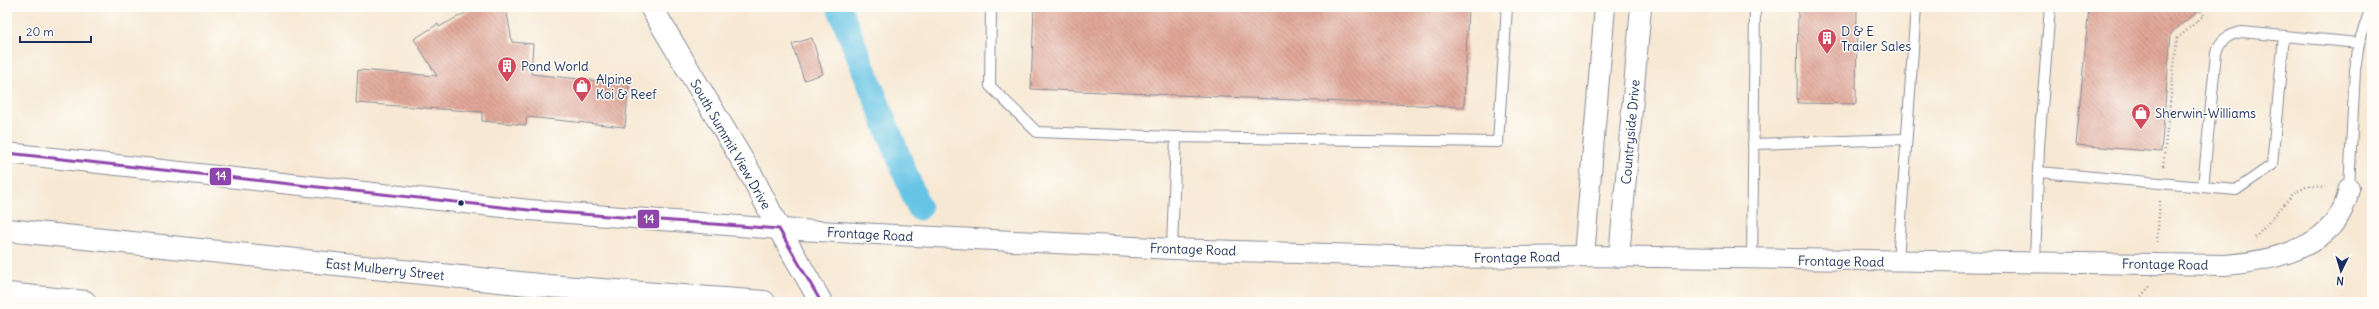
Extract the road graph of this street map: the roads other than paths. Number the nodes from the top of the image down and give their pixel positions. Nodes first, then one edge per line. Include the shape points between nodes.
1 (651, 7) edge
2 (991, 7) edge
3 (1507, 7) edge
4 (1605, 7) edge
5 (1641, 7) edge
6 (1755, 7) edge
7 (1916, 7) edge
8 (2050, 7) edge
9 (2371, 7) edge
10 (2284, 36) junction
11 (2359, 43) junction
12 (1176, 137) junction
13 (1906, 139) junction
14 (1753, 144) junction
15 (7, 153) edge
16 (2039, 172) junction
17 (2203, 187) junction
18 (2348, 193) joint
19 (779, 229) junction
20 (7, 230) edge
21 (1172, 249) junction
22 (1584, 256) junction
23 (1619, 258) junction
24 (1752, 260) junction
25 (1898, 261) junction
26 (2036, 262) junction
27 (7, 294) edge
28 (85, 302) edge
29 (764, 302) edge
30 (821, 302) edge

1 - 19 main road, South Summit View Drive via 753,178
2 - 12 lane via 990,86 1036,132
3 - 12 lane via 1498,142
4 - 22 street
5 - 23 street, Countryside Drive
6 - 14 lane
7 - 13 lane
8 - 16 lane
9 - 11 lane
10 - 11 lane
10 - 17 lane via 2272,165 2236,190
10 - 17 lane via 2241,32 2229,35 2219,44
11 - 18 lane
12 - 21 lane
13 - 14 lane
13 - 25 lane
14 - 24 lane
15 - 19 street, Frontage Road via 529,210
16 - 17 lane
16 - 26 lane
18 - 26 street, Frontage Road via 2343,210 2331,226 2312,242 2287,255 2258,262 2225,265
19 - 21 street, Frontage Road
19 - 30 main road, South Summit View Drive
20 - 29 main road, East Mulberry Street via 548,286
21 - 22 street, Frontage Road via 1457,258
22 - 23 street, Frontage Road
23 - 24 street, Frontage Road
24 - 25 street, Frontage Road
25 - 26 street, Frontage Road
27 - 28 main road

